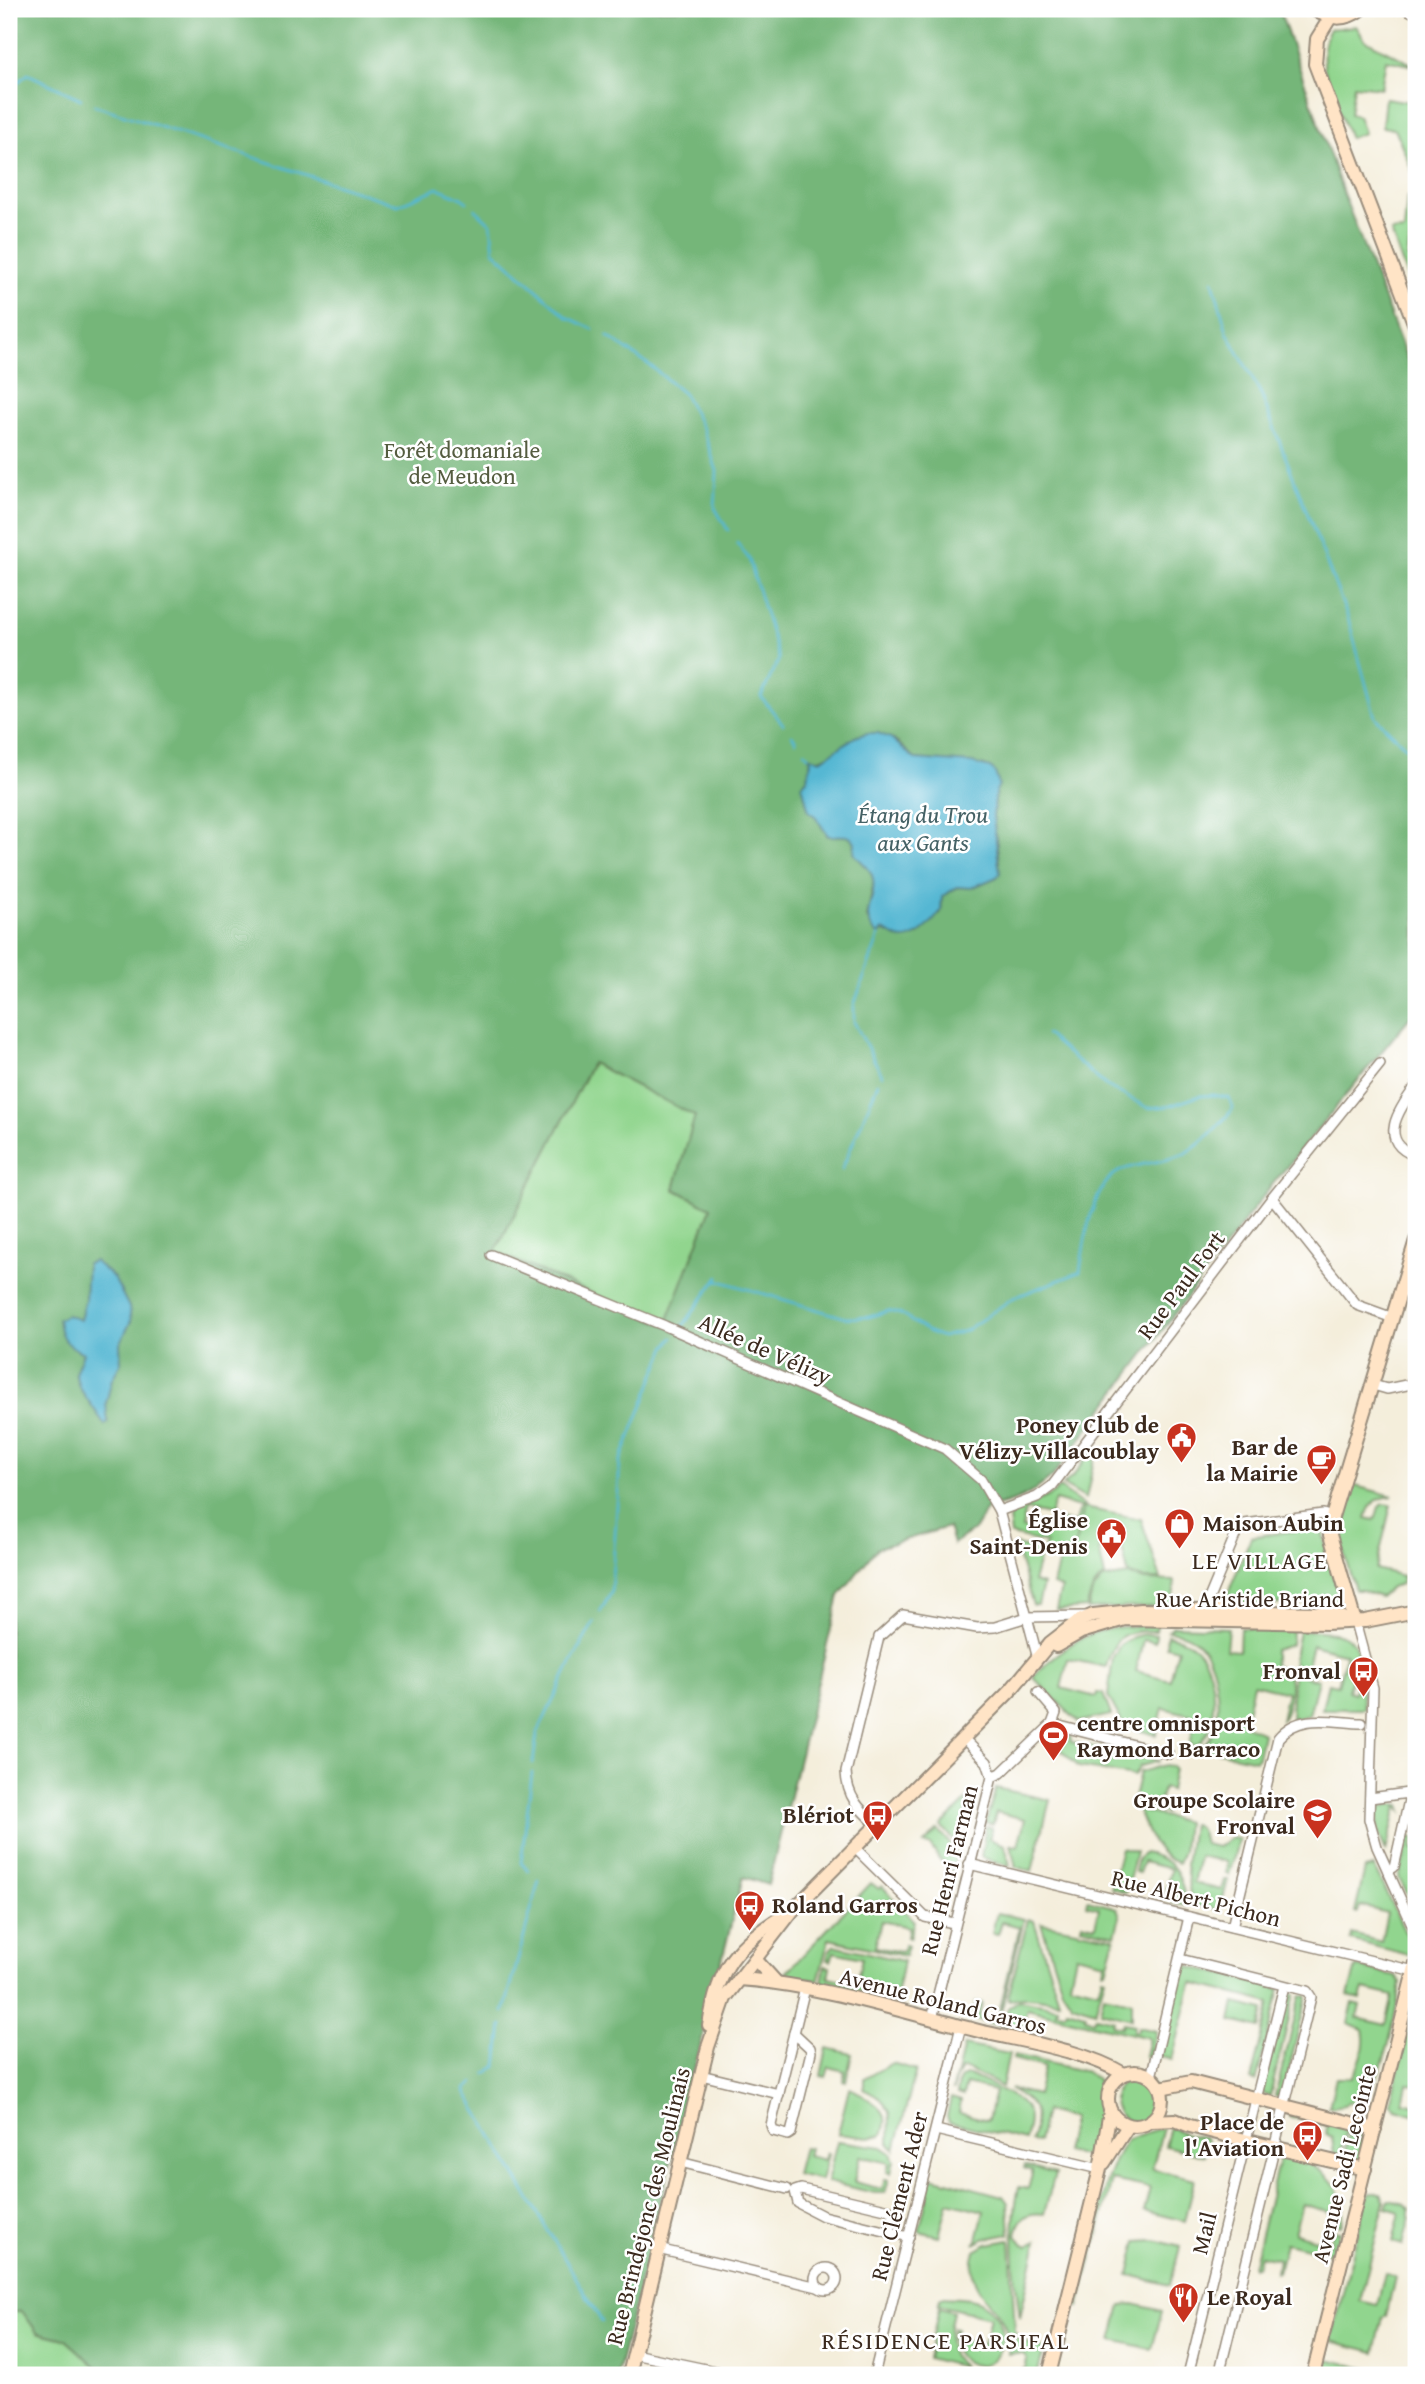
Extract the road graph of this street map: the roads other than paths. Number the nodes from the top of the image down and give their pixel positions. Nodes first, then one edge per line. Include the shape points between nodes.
1 (1314, 9) edge
2 (1361, 9) edge
3 (1406, 9) edge
4 (1416, 14) edge
5 (1330, 18) junction
6 (1416, 328) edge
7 (1380, 1064) dead end
8 (1416, 1086) edge
9 (1416, 1156) edge
10 (1272, 1198) junction
11 (1416, 1240) edge
12 (491, 1255) dead end
13 (1401, 1292) junction
14 (1416, 1292) edge
15 (1393, 1318) junction
16 (1416, 1383) edge
17 (1373, 1385) junction
18 (999, 1511) junction
19 (1332, 1517) junction
20 (1416, 1611) edge
21 (1093, 1615) junction
22 (1204, 1616) junction
23 (1027, 1617) junction
24 (1355, 1622) junction
25 (1038, 1659) junction
26 (1038, 1692) dead end
27 (1363, 1723) dead end
28 (1052, 1724) junction
29 (964, 1739) junction
30 (1169, 1754) dead end
31 (992, 1777) junction
32 (1412, 1793) edge
33 (1370, 1798) junction
34 (877, 1825) junction
35 (855, 1848) junction
36 (970, 1864) junction
37 (1388, 1871) junction
38 (793, 1910) junction
39 (1413, 1916) edge
40 (1189, 1917) junction
41 (954, 1923) junction
42 (1232, 1927) junction
43 (758, 1933) joint
44 (1416, 1933) edge
45 (764, 1948) joint
46 (733, 1955) junction
47 (755, 1959) junction
48 (1180, 1959) junction
49 (1415, 1967) edge
50 (739, 1979) junction
51 (775, 1981) junction
52 (1284, 1986) junction
53 (805, 1989) junction
54 (932, 2019) junction
55 (961, 2026) junction
56 (794, 2033) junction
57 (708, 2047) junction
58 (1101, 2061) junction
59 (1124, 2074) junction
60 (701, 2075) junction
61 (1151, 2077) junction
62 (1113, 2083) junction
63 (1160, 2088) junction
64 (779, 2094) junction
65 (1256, 2098) junction
66 (1284, 2106) junction
67 (1110, 2111) junction
68 (1152, 2121) junction
69 (1128, 2126) junction
70 (1375, 2129) junction
71 (936, 2130) junction
72 (1246, 2140) junction
73 (1275, 2147) junction
74 (680, 2162) junction
75 (1100, 2169) junction
76 (1365, 2169) junction
77 (788, 2189) dead end
78 (890, 2232) junction
79 (909, 2237) junction
80 (658, 2249) junction
81 (818, 2287) dead end
82 (634, 2354) junction
83 (629, 2375) edge
84 (734, 2375) edge
85 (874, 2375) edge
86 (1049, 2375) edge
87 (1188, 2375) edge
88 (1219, 2375) edge
89 (1313, 2375) edge

1 - 5 street
2 - 5 street via 1350,16
3 - 4 street
5 - 6 street via 1317,38 1315,64
7 - 10 street, Rue Paul Fort
8 - 9 street via 1403,1103 1393,1130 1402,1149
10 - 15 street via 1357,1305
10 - 18 street, Rue Paul Fort via 1052,1486 1037,1497
11 - 13 street
12 - 18 street, Allée de Vélizy via 945,1449 981,1480
13 - 14 street
13 - 15 street
15 - 17 street
16 - 17 street via 1387,1389
17 - 19 street
18 - 23 street, Allée de Vélizy
19 - 22 street via 1323,1514 1244,1524 1237,1531
19 - 24 street via 1331,1535
20 - 24 street
21 - 22 street, Rue Aristide Briand via 1122,1610
21 - 23 street
21 - 25 street, Rue Aristide Briand via 1064,1630
22 - 24 street, Rue Aristide Briand via 1327,1613
22 - 25 street, Rue Aristide Briand via 1104,1623
23 - 25 street, Allée de Vélizy
23 - 34 street via 977,1628 903,1615 879,1636 846,1772 851,1797
24 - 33 street via 1373,1688
25 - 29 street, Rue Aristide Briand
26 - 28 street via 1056,1713
27 - 42 street via 1306,1721 1286,1729 1278,1738
28 - 30 street
28 - 31 street
29 - 31 street, Rue Henri Farman via 987,1762
29 - 34 street, Rue Aristide Briand
31 - 36 street, Rue Henri Farman
32 - 33 street
32 - 37 street via 1394,1867
33 - 37 street via 1373,1833
34 - 35 street, Rue Aristide Briand
35 - 38 street, Rue Aristide Briand
35 - 41 street via 929,1919
36 - 40 street, Rue Albert Pichon
36 - 41 street, Rue Henri Farman
37 - 39 street
38 - 43 street, Rue Aristide Briand
38 - 45 street, Rue Aristide Briand
39 - 44 street
40 - 42 street, Rue Albert Pichon
40 - 48 street
41 - 54 street, Rue Henri Farman
42 - 49 street, Rue Albert Pichon
43 - 46 street, Rue Brindejonc des Moulinais
45 - 47 street, Rue Brindejonc des Moulinais
46 - 47 street
46 - 50 street via 733,1971
46 - 57 street, Rue Brindejonc des Moulinais via 714,1997
47 - 50 street, Rue Brindejonc des Moulinais
47 - 51 street
48 - 52 street
48 - 61 street
49 - 70 street, Avenue Sadi Lecointe
50 - 51 street, Avenue Roland Garros
50 - 57 street, Rue Brindejonc des Moulinais via 723,2002
51 - 53 street, Avenue Roland Garros
52 - 65 street, Mail
52 - 66 street via 1307,1991 1311,1997
53 - 54 street, Avenue Roland Garros
53 - 56 street
54 - 55 street, Avenue Roland Garros
55 - 58 street, Avenue Roland Garros
55 - 71 street, Rue Clément Ader
56 - 64 street
56 - 64 street via 811,2052 788,2135 773,2132 771,2125
57 - 60 street, Rue Brindejonc des Moulinais
58 - 59 street, Avenue Roland Garros
58 - 62 street
59 - 61 street via 1138,2072
59 - 62 street
60 - 64 street
60 - 74 street, Rue Brindejonc des Moulinais
61 - 63 street
62 - 67 street via 1108,2094
63 - 65 street via 1191,2082
63 - 68 street via 1163,2102
65 - 66 street
65 - 72 street, Mail
66 - 70 street
66 - 73 street
67 - 69 street
67 - 75 street
68 - 69 street
68 - 72 street via 1175,2120
69 - 75 street
70 - 76 street, Avenue Sadi Lecointe
71 - 75 street
71 - 79 street, Rue Clément Ader
72 - 73 street
72 - 87 street, Mail
73 - 76 street
73 - 88 street
74 - 77 street
74 - 80 street, Rue Brindejonc des Moulinais
75 - 86 street
76 - 89 street, Avenue Sadi Lecointe
78 - 78 street via 894,2214 890,2210 795,2190 798,2203 823,2216
78 - 79 street
79 - 85 street, Rue Clément Ader
80 - 81 street
80 - 82 street, Rue Brindejonc des Moulinais
82 - 83 street, Rue Brindejonc des Moulinais
82 - 84 street

